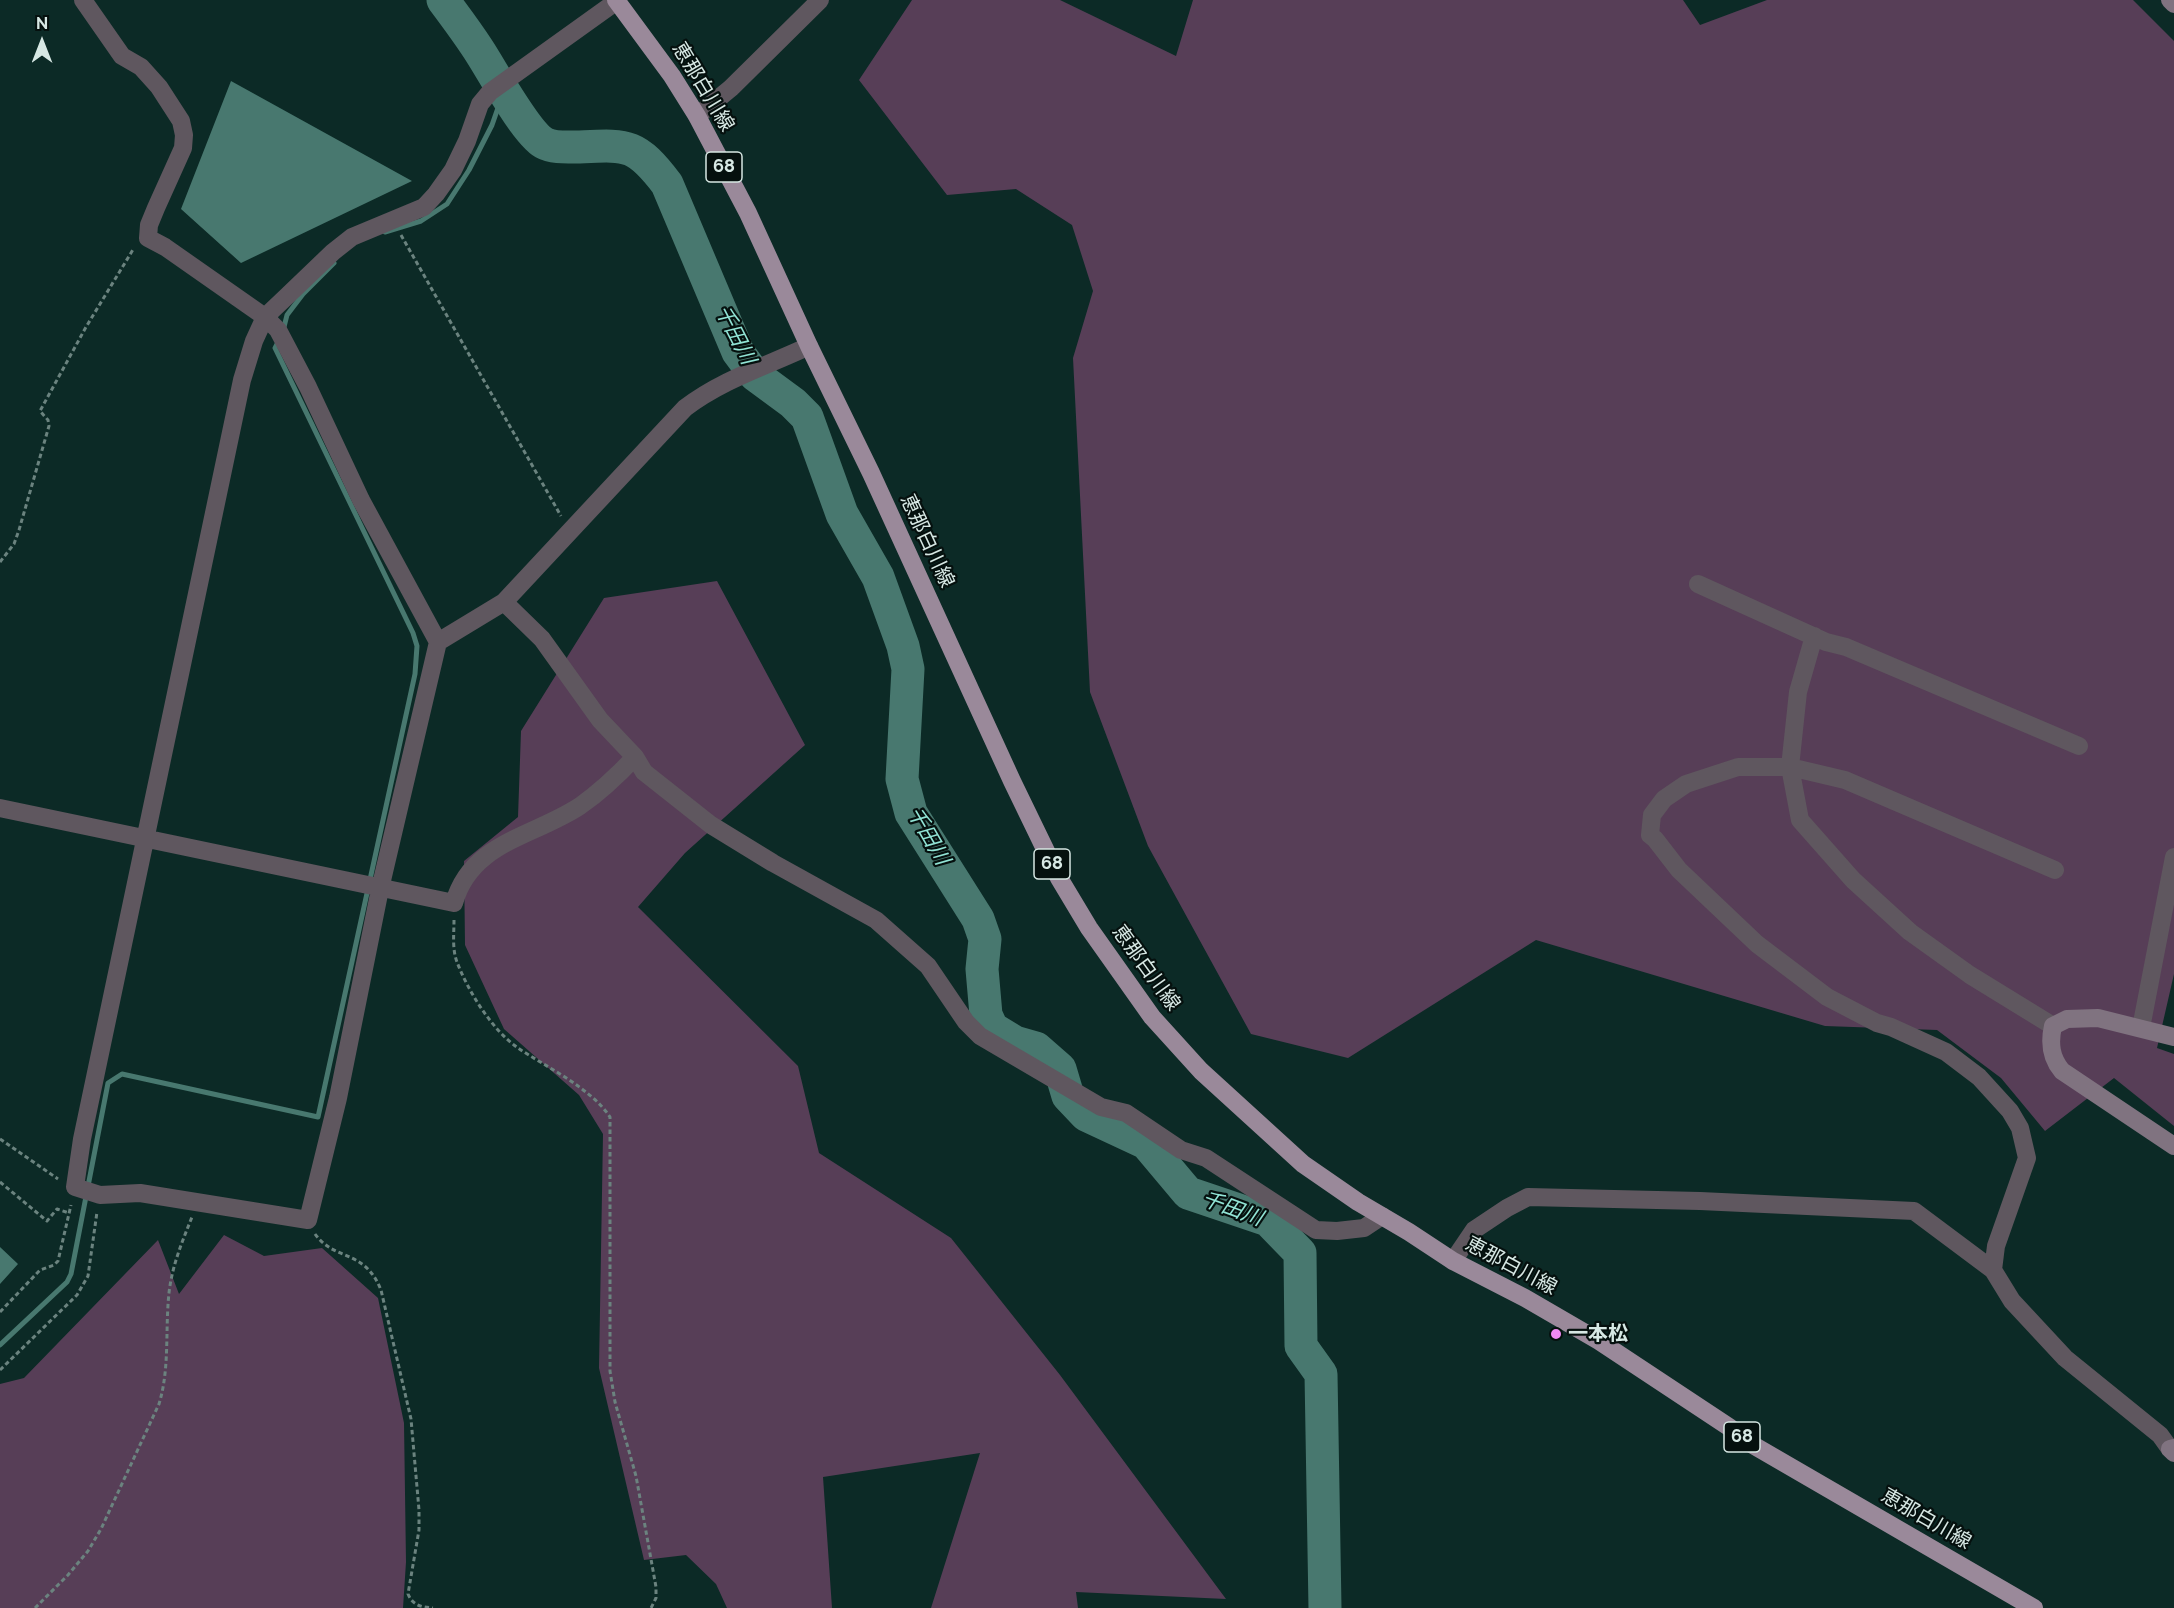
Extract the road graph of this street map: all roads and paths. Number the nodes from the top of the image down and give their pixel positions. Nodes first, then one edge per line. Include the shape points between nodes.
1 (83, 0) edge
2 (617, 0) edge
3 (820, 0) edge
4 (2170, 0) edge
5 (2174, 4) edge
6 (697, 116) junction
7 (398, 218) junction
8 (148, 238) junction
9 (266, 317) junction
10 (809, 346) junction
11 (570, 532) junction
12 (0, 562) edge
13 (1698, 584) dead end
14 (504, 602) junction
15 (1814, 636) junction
16 (438, 642) junction
17 (2079, 746) dead end
18 (635, 757) junction
19 (1790, 766) junction
20 (0, 808) edge
21 (147, 838) junction
22 (2174, 857) edge
23 (2055, 870) dead end
24 (2171, 886) edge
25 (380, 889) junction
26 (454, 903) junction
27 (2053, 1026) junction
28 (2141, 1028) junction
29 (2174, 1037) edge
30 (0, 1139) edge
31 (2174, 1146) edge
32 (0, 1182) edge
33 (75, 1187) junction
34 (100, 1196) junction
35 (198, 1202) junction
36 (69, 1213) junction
37 (1382, 1216) junction
38 (308, 1220) junction
39 (1453, 1261) junction
40 (1993, 1270) junction
41 (0, 1312) edge
42 (0, 1370) edge
43 (2173, 1450) edge
44 (35, 1608) edge
45 (434, 1608) edge
46 (651, 1608) edge
47 (2034, 1608) edge

1 - 8 street via 122,56 141,67 181,121 183,148 149,225
2 - 6 main road, 恵那白川線 / 68
2 - 7 street via 490,92 480,104 453,171 424,207
3 - 6 street
4 - 5 street
6 - 10 main road, 恵那白川線 / 68 via 748,213
7 - 9 street via 352,237
7 - 11 path via 401,235
8 - 9 street
8 - 12 path via 132,249 40,411 49,426 16,537
9 - 16 street via 279,330 361,500
9 - 21 street via 242,380
10 - 11 street via 735,376 685,408
10 - 37 main road, 恵那白川線 / 68 via 1012,781 1059,878 1089,928 1152,1017 1201,1071 1303,1164
11 - 14 street
13 - 15 street
14 - 16 street
14 - 18 street via 542,639 600,720
15 - 17 street
15 - 19 street via 1798,692
16 - 25 street
18 - 26 street via 580,805 546,826 491,850 467,874
18 - 37 street via 644,772 711,825 876,920 928,966 980,1036 1101,1107 1126,1113 1181,1150 1206,1158 1316,1230 1364,1228
19 - 23 street via 1845,780
19 - 27 street via 1800,820 1853,880 1910,932
19 - 40 street via 1738,766 1686,784 1664,799 1652,815 1650,835 1679,870 1757,944 1827,997 1946,1052 1979,1077 2010,1111 2020,1128 2027,1158 1996,1246
20 - 21 street
21 - 25 street
21 - 33 street
22 - 24 street
24 - 28 street
25 - 26 street
25 - 38 street via 338,1098
26 - 46 path via 457,962 494,1026 517,1047 595,1101 610,1117 610,1371 636,1476 656,1587
27 - 28 street via 2067,1019 2098,1018
27 - 31 street via 2050,1044 2054,1061 2062,1071
28 - 29 street
30 - 33 path via 61,1182
32 - 36 path via 47,1221 57,1209
33 - 34 street
33 - 36 path
34 - 35 street via 140,1193
34 - 42 path via 85,1284
35 - 38 street
35 - 44 path via 174,1266 164,1386 159,1404 88,1551
36 - 41 path via 58,1261 40,1269
37 - 39 main road, 恵那白川線 / 68
38 - 45 path via 318,1239 328,1248 356,1258 376,1277 381,1290 411,1419 419,1520 408,1594 419,1606
39 - 40 street via 1474,1230 1528,1197 1539,1197 1914,1211
39 - 47 main road, 恵那白川線 / 68 via 1599,1341 1746,1441
40 - 43 street via 2012,1301 2065,1358

